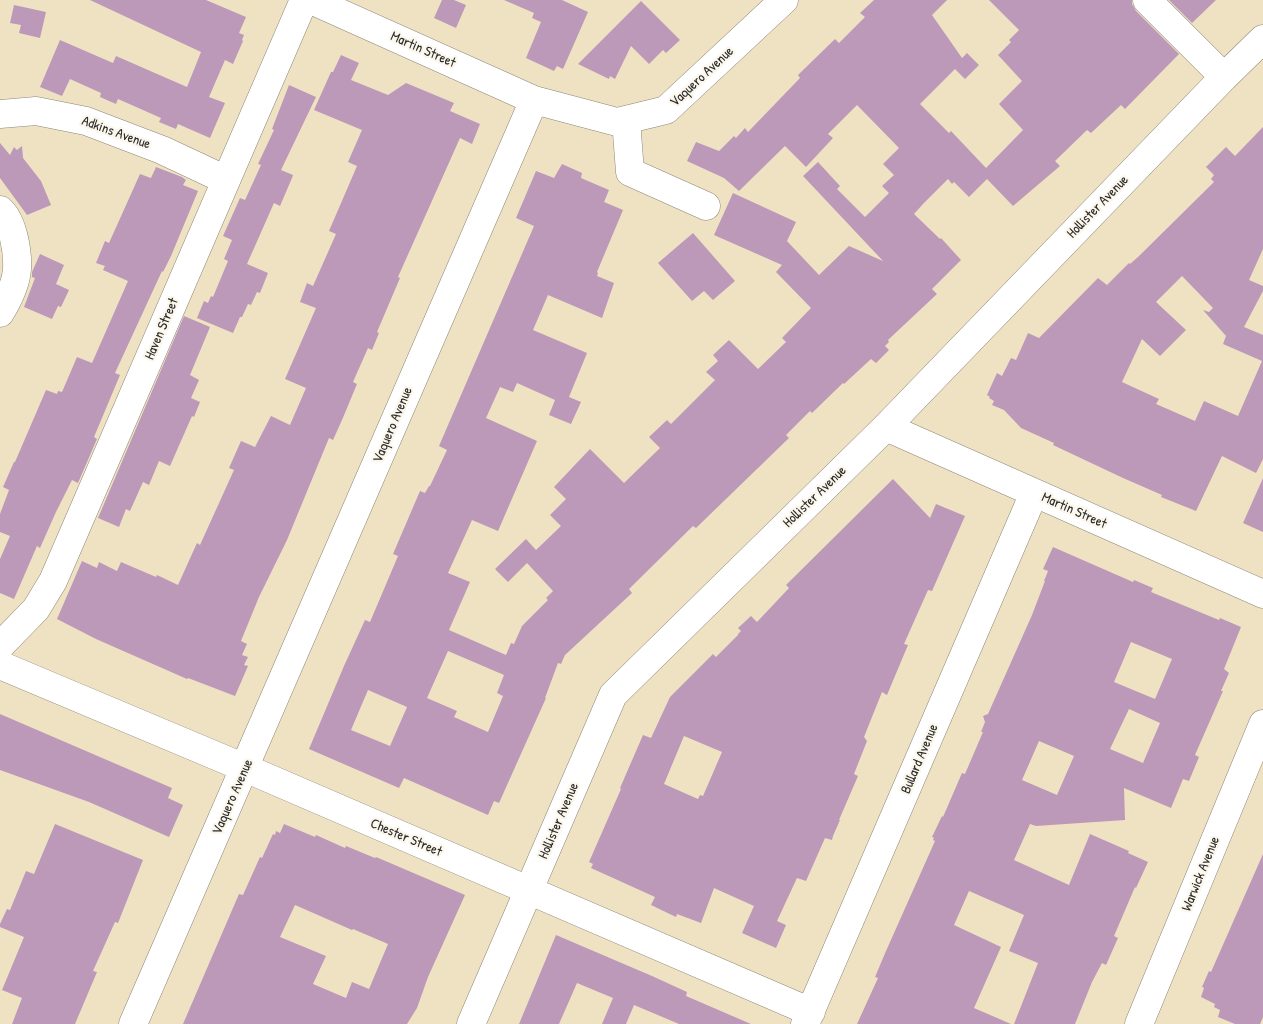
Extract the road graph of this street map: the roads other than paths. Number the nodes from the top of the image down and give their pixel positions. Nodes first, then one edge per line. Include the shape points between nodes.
1 (304, 0) edge
2 (311, 0) edge
3 (784, 0) edge
4 (1147, 0) edge
5 (1263, 38) edge
6 (1224, 77) junction
7 (534, 100) junction
8 (0, 114) edge
9 (626, 120) junction
10 (226, 180) junction
11 (706, 206) dead end
12 (0, 210) edge
13 (0, 313) edge
14 (886, 427) junction
15 (1034, 493) junction
16 (1263, 594) edge
17 (0, 646) edge
18 (0, 665) edge
19 (1263, 724) edge
20 (245, 768) junction
21 (529, 892) junction
22 (808, 1018) edge
23 (133, 1024) edge
24 (471, 1024) edge
25 (1139, 1024) edge

1 - 10 street, Haven Street
2 - 7 street, Martin Street
3 - 9 street, Vaquero Avenue via 666,110
4 - 6 street
5 - 6 street, Hollister Avenue
6 - 14 street, Hollister Avenue
7 - 9 street, Vaquero Avenue via 617,122
7 - 20 street, Vaquero Avenue
8 - 10 street, Adkins Avenue via 36,111 86,121 162,150
9 - 11 street via 630,172
10 - 17 street, Haven Street via 53,581 36,608
12 - 13 street via 6,216 14,241 17,270 9,298
14 - 15 street, Martin Street
14 - 21 street, Hollister Avenue via 613,695
15 - 16 street, Martin Street
15 - 22 street, Bullard Avenue
18 - 20 street, Chester Street
19 - 25 street, Warwick Avenue
20 - 21 street, Chester Street
20 - 23 street, Vaquero Avenue
21 - 22 street, Chester Street
21 - 24 street, Hollister Avenue

